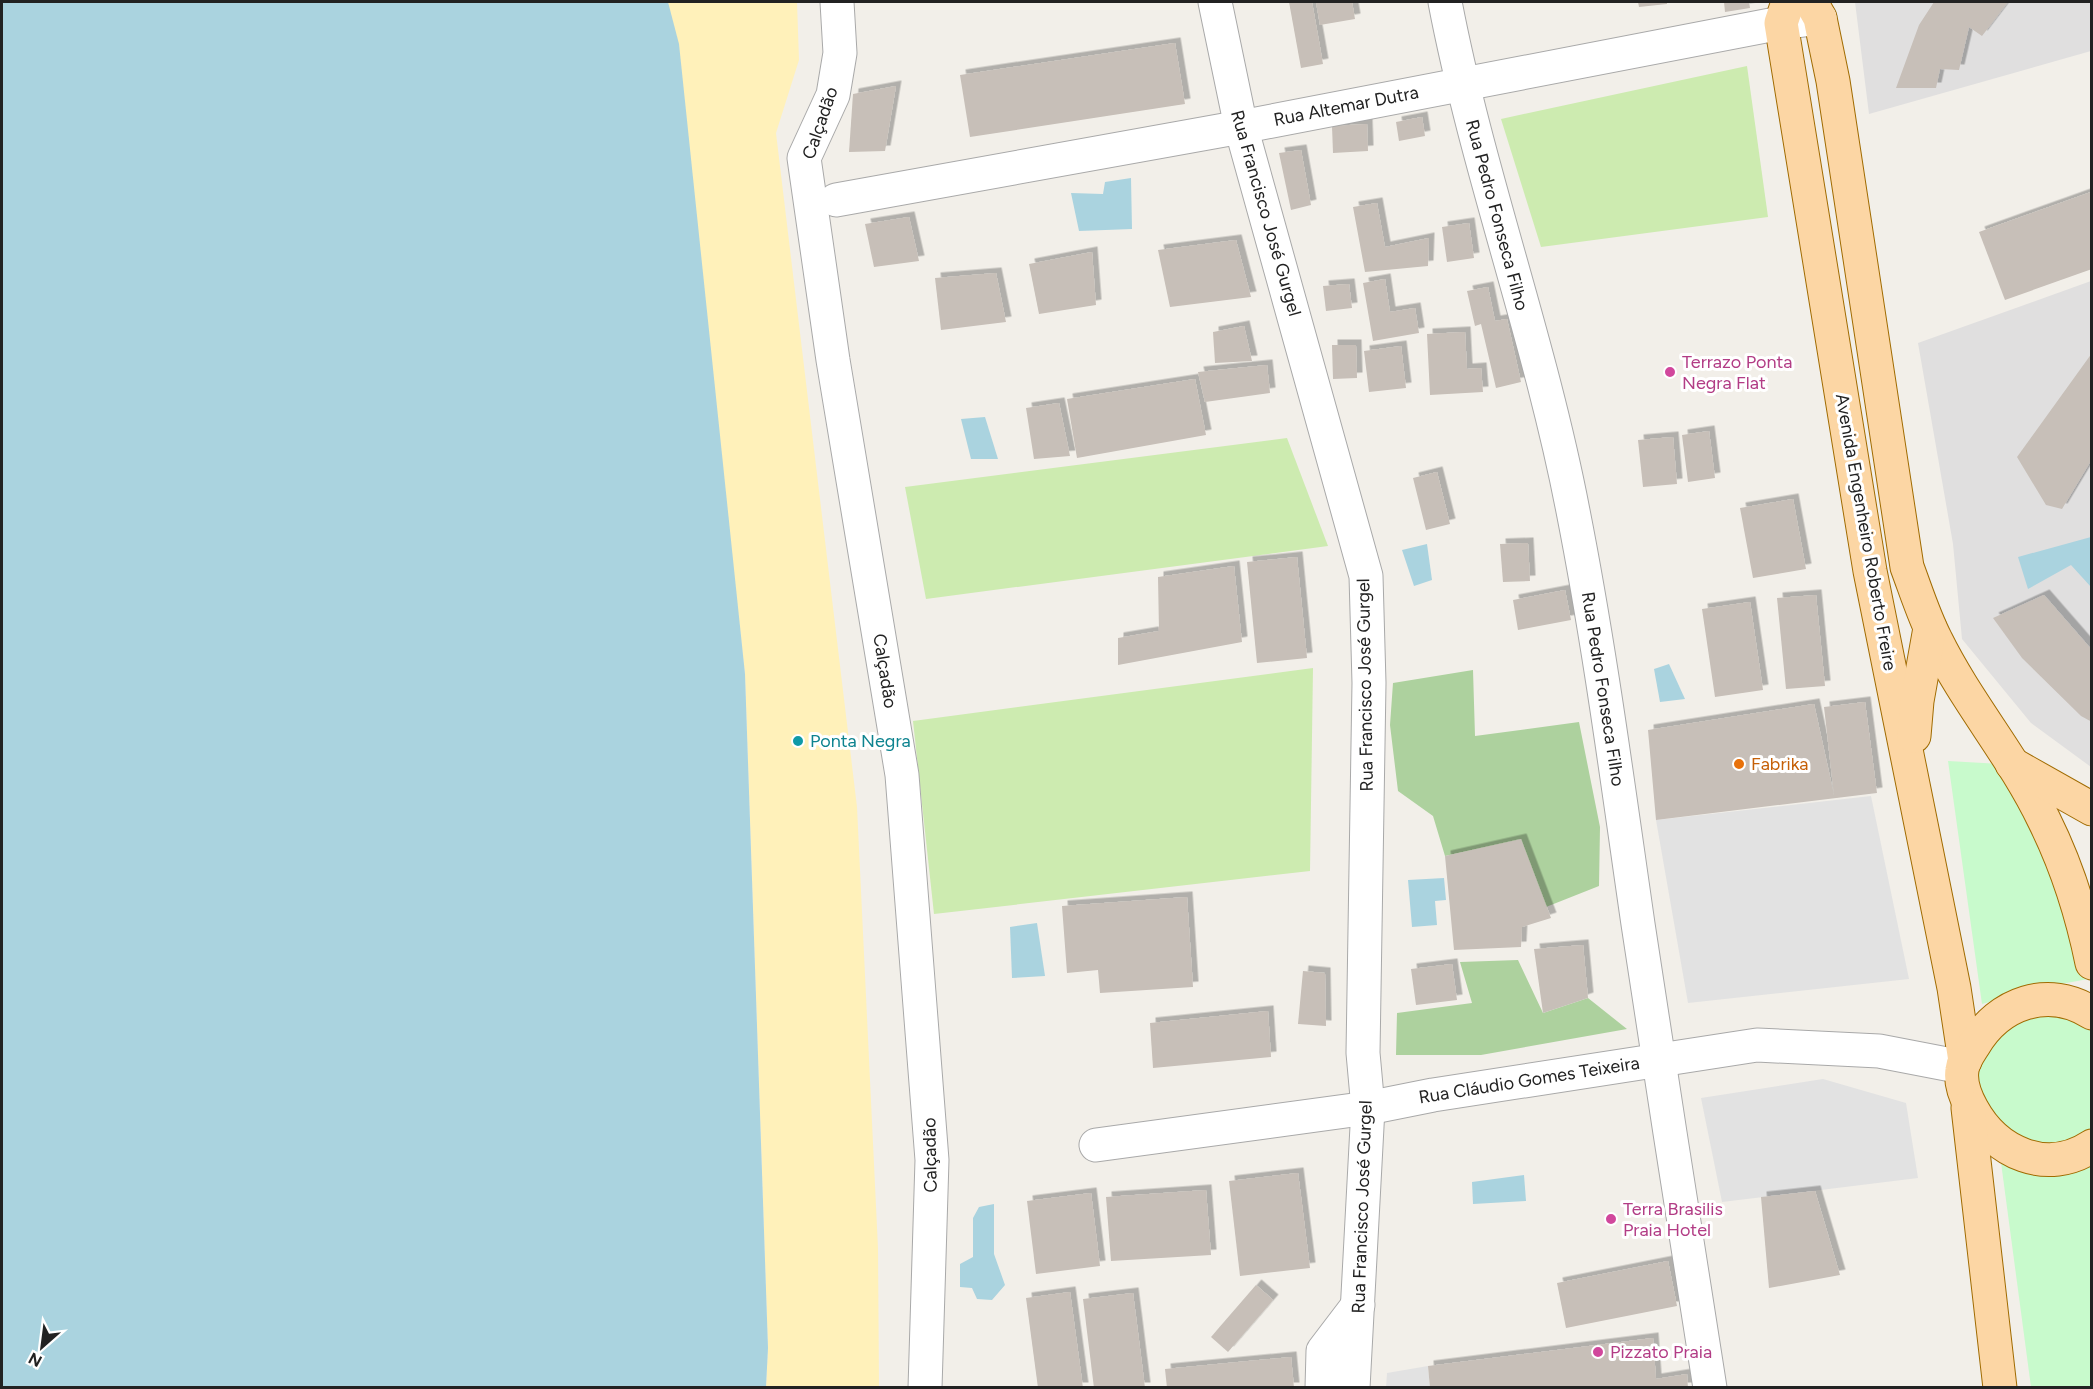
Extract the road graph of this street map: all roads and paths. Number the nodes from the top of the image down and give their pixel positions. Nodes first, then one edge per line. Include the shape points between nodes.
1 (837, 2) edge
2 (1215, 2) edge
3 (1445, 2) edge
4 (1816, 10) edge
5 (1785, 12) edge
6 (1461, 83) junction
7 (1240, 128) junction
8 (836, 200) dead end
9 (1930, 628) junction
10 (2011, 764) junction
11 (1911, 771) junction
12 (2091, 809) edge
13 (2091, 963) edge
14 (2091, 1014) edge
15 (1658, 1059) junction
16 (1963, 1064) junction
17 (1967, 1100) junction
18 (1368, 1108) junction
19 (1096, 1145) dead end
20 (2091, 1146) edge
21 (1358, 1305) junction
22 (925, 1388) edge
23 (1322, 1388) edge
24 (1353, 1388) edge
25 (1710, 1388) edge
26 (2000, 1388) edge

1 - 22 street, Calçadão via 840,53 833,95 804,158 833,360 902,775 932,1160
2 - 7 street, Rua Francisco José Gurgel
3 - 6 street, Rua Pedro Fonseca Filho
4 - 5 street, Rua Altemar Dutra
4 - 9 main road, Avenida Engenheiro Roberto Freire via 1833,81 1907,567
5 - 6 street, Rua Altemar Dutra
5 - 11 main road, Avenida Engenheiro Roberto Freire via 1870,571
6 - 7 street, Rua Altemar Dutra
6 - 15 street, Rua Pedro Fonseca Filho via 1573,506 1593,614
7 - 8 street, Rua Altemar Dutra
7 - 18 street, Rua Francisco José Gurgel via 1366,576 1369,684 1363,1053
9 - 10 main road, Avenida Engenheiro Roberto Freire
9 - 11 main road via 1917,701
10 - 12 main road
10 - 13 main road, Avenida Engenheiro Roberto Freire via 2044,819 2067,873 2084,924
11 - 16 main road, Avenida Engenheiro Roberto Freire via 1954,988
14 - 16 main road via 2055,1000 2020,1004 1989,1023
15 - 16 street, Rua Cláudio Gomes Teixeira via 1757,1044 1879,1051
15 - 18 street, Rua Cláudio Gomes Teixeira
15 - 25 street, Rua Pedro Fonseca Filho
16 - 17 main road, Avenida Engenheiro Roberto Freire
17 - 20 main road via 1986,1132 2012,1152 2051,1159 2075,1155
17 - 26 main road
18 - 19 street, Rua Cláudio Gomes Teixeira
18 - 21 street, Rua Francisco José Gurgel
21 - 23 street via 1323,1351
21 - 24 street, Rua Francisco José Gurgel

